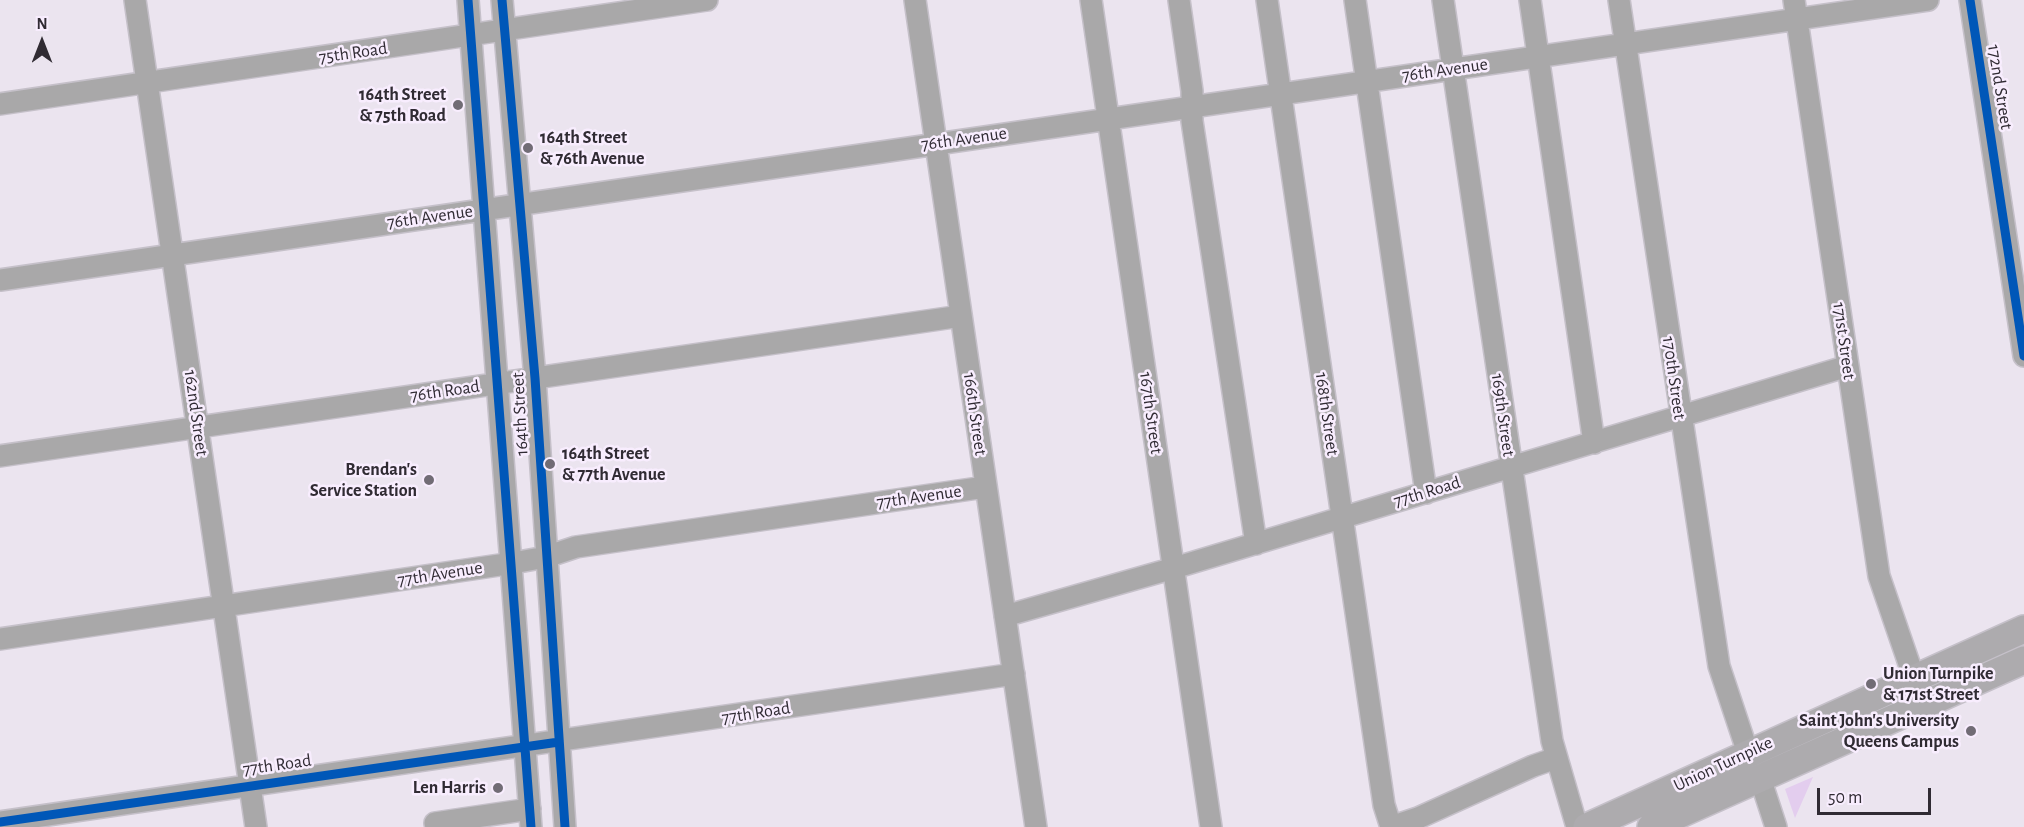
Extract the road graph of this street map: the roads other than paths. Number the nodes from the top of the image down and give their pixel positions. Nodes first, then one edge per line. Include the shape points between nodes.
1 (135, 0) edge
2 (468, 0) edge
3 (502, 0) edge
4 (706, 0) edge
5 (915, 0) edge
6 (1091, 0) edge
7 (1179, 0) edge
8 (1267, 0) edge
9 (1355, 0) edge
10 (1443, 0) edge
11 (1530, 0) edge
12 (1619, 0) edge
13 (1929, 0) edge
14 (1970, 0) edge
15 (1796, 10) edge
16 (504, 31) junction
17 (472, 35) junction
18 (1625, 44) junction
19 (1538, 57) junction
20 (1453, 69) junction
21 (1366, 82) junction
22 (147, 83) junction
23 (1281, 94) junction
24 (0, 104) edge
25 (1190, 107) junction
26 (1109, 119) junction
27 (936, 143) junction
28 (518, 204) junction
29 (483, 208) junction
30 (172, 255) junction
31 (0, 280) edge
32 (961, 316) junction
33 (2024, 356) edge
34 (1848, 366) junction
35 (535, 378) junction
36 (499, 384) junction
37 (1680, 417) junction
38 (198, 427) junction
39 (1594, 443) junction
40 (0, 456) edge
41 (1511, 467) junction
42 (985, 487) junction
43 (1426, 493) junction
44 (1342, 518) junction
45 (1256, 544) junction
46 (546, 558) junction
47 (513, 563) junction
48 (1174, 568) junction
49 (224, 606) junction
50 (1005, 616) junction
51 (2024, 630) edge
52 (0, 639) edge
53 (2024, 660) edge
54 (1014, 674) junction
55 (1914, 678) junction
56 (559, 742) junction
57 (525, 747) junction
58 (1748, 753) junction
59 (1556, 758) junction
60 (1760, 778) junction
61 (250, 785) junction
62 (530, 818) edge
63 (0, 822) edge
64 (435, 824) dead end
65 (256, 827) edge
66 (565, 827) edge
67 (1036, 827) edge
68 (1211, 827) edge
69 (1391, 827) edge
70 (1577, 827) edge
71 (1587, 827) edge
72 (1651, 827) edge
73 (1776, 827) edge

1 - 22 street, 162nd Street
2 - 17 street, 164th Street
3 - 16 street, 164th Street
4 - 16 street, 75th Road
5 - 27 street, 166th Street
6 - 26 street, 167th Street
7 - 25 street via 1192,91
8 - 23 street, 168th Street
9 - 21 street
10 - 20 street, 169th Street
11 - 19 street
12 - 18 street, 170th Street
13 - 15 street, 76th Avenue
14 - 33 street, 172nd Street
15 - 18 street, 76th Avenue
15 - 34 street, 171st Street
16 - 17 street, 75th Road
16 - 28 street, 164th Street
17 - 22 street, 75th Road
17 - 29 street, 164th Street
18 - 19 street, 76th Avenue
18 - 37 street, 170th Street
19 - 20 street, 76th Avenue
19 - 39 street
20 - 21 street, 76th Avenue
20 - 41 street, 169th Street
21 - 23 street, 76th Avenue
21 - 43 street
22 - 24 street, 75th Road
22 - 30 street, 162nd Street
23 - 25 street, 76th Avenue
23 - 44 street, 168th Street
25 - 26 street, 76th Avenue
25 - 45 street
26 - 27 street, 76th Avenue
26 - 48 street, 167th Street
27 - 28 street, 76th Avenue
27 - 32 street, 166th Street
28 - 29 street, 76th Avenue
28 - 35 street, 164th Street
29 - 30 street, 76th Avenue
29 - 36 street, 164th Street
30 - 31 street, 76th Avenue
30 - 38 street, 162nd Street
32 - 35 street, 76th Road
32 - 42 street, 166th Street
34 - 37 street, 77th Road
34 - 55 street, 171st Street via 1879,576
35 - 36 street, 76th Road
35 - 46 street, 164th Street
36 - 38 street, 76th Road
36 - 47 street, 164th Street
37 - 39 street, 77th Road
37 - 58 street, 170th Street via 1719,666
38 - 40 street, 76th Road
38 - 49 street, 162nd Street
39 - 41 street, 77th Road
41 - 43 street, 77th Road
41 - 59 street, 169th Street
42 - 46 street, 77th Avenue via 576,547
42 - 50 street, 166th Street
43 - 44 street, 77th Road
44 - 45 street, 77th Road
44 - 69 street, 168th Street via 1384,805
45 - 48 street, 77th Road
46 - 47 street, 77th Avenue
46 - 56 street, 164th Street
47 - 49 street, 77th Avenue
47 - 57 street, 164th Street
48 - 50 street, 77th Road
48 - 68 street, 167th Street
49 - 52 street, 77th Avenue
49 - 61 street, 162nd Street
50 - 54 street, 166th Street
51 - 55 main road, Union Turnpike
53 - 60 main road, Union Turnpike
54 - 56 street, 77th Road
54 - 67 street, 166th Street
55 - 58 main road, Union Turnpike
56 - 57 street, 77th Road
56 - 66 street, 164th Street
57 - 61 street, 77th Road
57 - 62 street, 164th Street
58 - 71 main road, Union Turnpike
59 - 69 street
59 - 70 street, 169th Street
60 - 72 main road, Union Turnpike
60 - 73 street
61 - 63 street, 77th Road
61 - 65 street, 162nd Street
62 - 64 street

